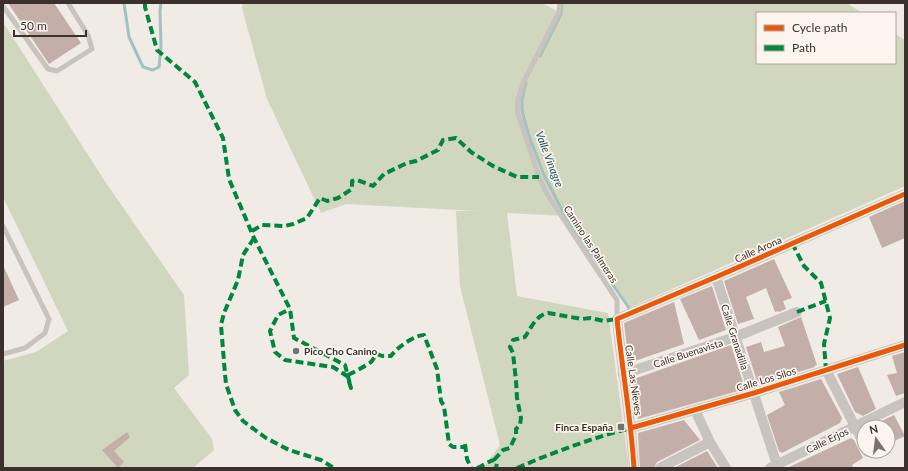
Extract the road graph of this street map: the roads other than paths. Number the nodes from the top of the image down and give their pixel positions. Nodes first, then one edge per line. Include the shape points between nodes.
1 (68, 3) edge
2 (560, 3) edge
3 (3, 6) edge
4 (905, 194) edge
5 (3, 226) edge
6 (716, 277) junction
7 (797, 312) dead end
8 (617, 319) junction
9 (735, 337) junction
10 (905, 345) edge
11 (3, 354) edge
12 (826, 370) junction
13 (623, 374) junction
14 (754, 393) junction
15 (905, 402) edge
16 (695, 410) junction
17 (872, 419) edge
18 (856, 427) joint
19 (631, 428) junction
20 (710, 442) junction
21 (774, 466) edge
22 (634, 468) edge
23 (660, 468) edge
24 (726, 468) edge

1 - 3 lane via 88,35 92,49 57,71 48,69
2 - 8 lane, Camino las Palmeras via 559,12 524,81 517,111 546,192 616,300
4 - 6 street, Calle Arona
5 - 11 lane via 49,319 45,332 25,348
6 - 8 street, Calle Arona
6 - 9 street, Calle Granadilla
7 - 9 street, Calle Buenavista
8 - 13 street, Calle Las Nieves
9 - 13 street, Calle Buenavista
9 - 14 street, Calle Granadilla
10 - 12 street, Calle Los Silos
12 - 14 street, Calle Los Silos
12 - 18 street
13 - 19 street, Calle Las Nieves
14 - 16 street, Calle Los Silos
14 - 21 street, Calle Granadilla
15 - 17 street, Calle Erjos
16 - 19 street, Calle Los Silos
16 - 20 street
18 - 21 street, Calle Erjos
19 - 22 street, Calle Las Nieves
20 - 23 street
20 - 24 street

